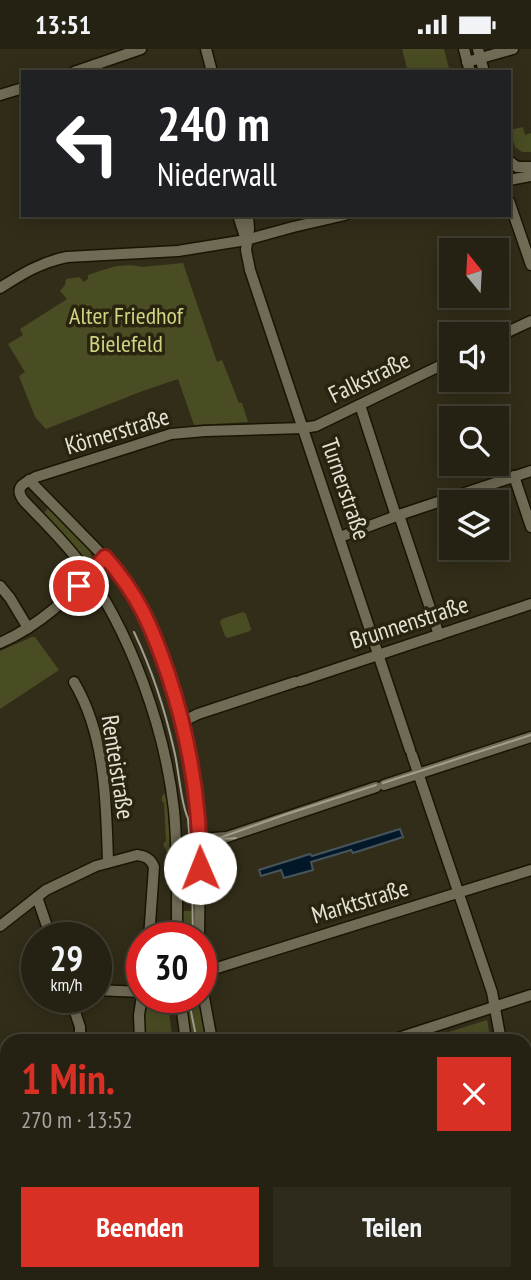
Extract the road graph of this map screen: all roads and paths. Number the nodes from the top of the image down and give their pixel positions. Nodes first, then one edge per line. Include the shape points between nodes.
1 (141, 49) edge
2 (206, 49) edge
3 (464, 49) edge
4 (513, 49) edge
5 (480, 54) edge
6 (469, 67) edge
7 (80, 70) edge
8 (211, 70) edge
9 (21, 89) edge
10 (0, 95) edge
11 (511, 162) edge
12 (531, 167) edge
13 (531, 176) edge
14 (511, 180) edge
15 (511, 207) edge
16 (239, 217) edge
17 (248, 217) edge
18 (336, 217) edge
19 (246, 240) junction
20 (531, 265) edge
21 (0, 288) edge
22 (531, 321) edge
23 (509, 331) edge
24 (439, 366) edge
25 (360, 405) junction
26 (303, 428) junction
27 (531, 471) edge
28 (514, 476) junction
29 (26, 482) junction
30 (397, 515) junction
31 (531, 527) edge
32 (340, 537) junction
33 (105, 557) junction
34 (90, 575) junction
35 (0, 586) edge
36 (531, 604) edge
37 (28, 628) junction
38 (439, 635) junction
39 (0, 643) edge
40 (379, 655) junction
41 (74, 682) dead end
42 (182, 722) junction
43 (531, 737) edge
44 (418, 774) junction
45 (200, 839) junction
46 (108, 862) junction
47 (531, 870) edge
48 (458, 893) junction
49 (37, 897) junction
50 (46, 922) edge
51 (150, 922) edge
52 (177, 922) edge
53 (199, 922) edge
54 (0, 926) edge
55 (217, 967) edge
56 (531, 995) edge
57 (495, 1007) junction
58 (76, 1013) edge
59 (139, 1013) edge
60 (182, 1013) edge
61 (207, 1013) edge
62 (80, 1034) edge
63 (140, 1034) edge
64 (185, 1034) edge
65 (211, 1034) edge
66 (411, 1034) edge
67 (500, 1034) edge

1 - 7 street
2 - 8 street
3 - 6 street
4 - 5 street
5 - 6 street
9 - 10 street
11 - 12 street
13 - 14 street
15 - 20 street
16 - 19 street
17 - 19 street
18 - 19 street
19 - 21 street via 178,251 56,259 31,268
19 - 26 street, Turnerstraße via 255,284
22 - 23 street
24 - 25 street, Falkstraße
25 - 26 street, Falkstraße
25 - 30 street
26 - 29 street, Körnerstraße via 171,434
26 - 32 street, Turnerstraße
27 - 28 street
28 - 30 street
28 - 31 street
29 - 33 street
29 - 34 street via 20,488 21,498
30 - 32 street
30 - 38 street
32 - 40 street, Turnerstraße
33 - 34 street
33 - 42 street via 149,623
34 - 37 street
34 - 52 street via 123,635 160,739 174,816
35 - 37 street
36 - 38 street, Brunnenstraße
37 - 39 street
38 - 40 street, Brunnenstraße
40 - 42 street, Brunnenstraße
40 - 44 street, Turnerstraße
41 - 46 street, Renteistraße via 96,734 106,796
42 - 45 street
43 - 44 street
44 - 45 street via 227,837
44 - 48 street, Turnerstraße
45 - 53 street
46 - 49 street
46 - 51 street via 137,855 150,860 154,874
47 - 48 street, Marktstraße
48 - 55 street, Marktstraße
48 - 57 street, Turnerstraße
49 - 50 street
49 - 54 street
56 - 57 street
57 - 66 street
57 - 67 street, Turnerstraße
58 - 62 street
59 - 63 street
60 - 64 street
61 - 65 street

